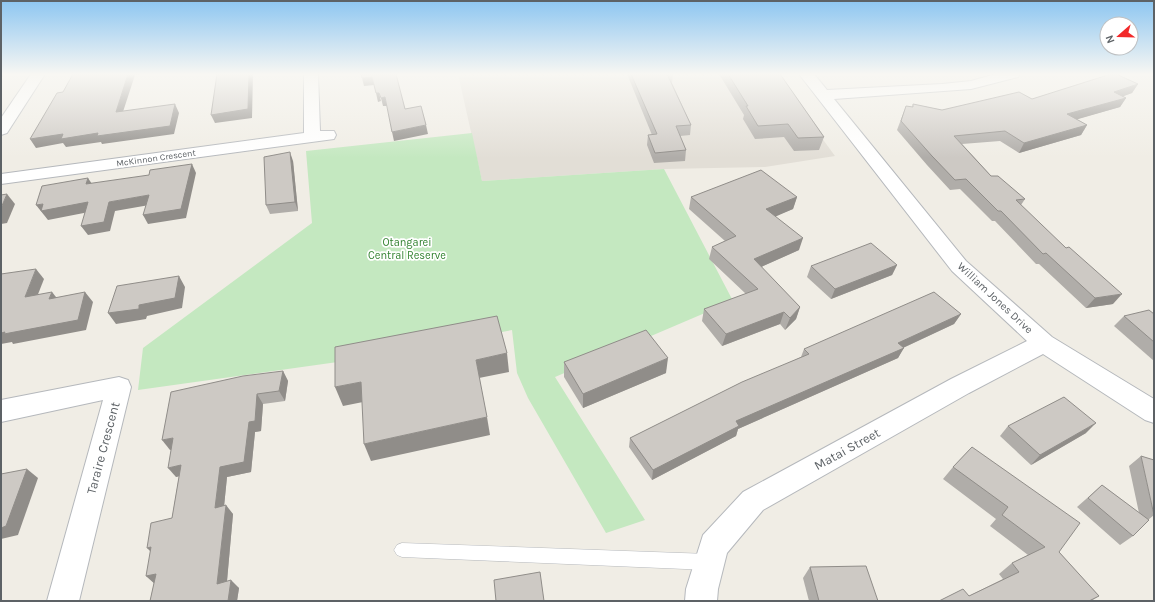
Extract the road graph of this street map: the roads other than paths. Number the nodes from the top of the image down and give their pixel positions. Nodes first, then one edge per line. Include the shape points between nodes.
1 (19, 102) edge
2 (315, 102) edge
3 (829, 102) edge
4 (1, 130) edge
5 (1, 179) edge
6 (1044, 343) junction
7 (1, 411) edge
8 (1154, 412) edge
9 (402, 550) dead end
10 (710, 562) junction
11 (63, 601) edge
12 (702, 601) edge

1 - 4 street
2 - 5 street, McKinnon Crescent via 320,136
3 - 6 street, William Jones Drive via 960,266
6 - 8 street, William Jones Drive
6 - 10 street, Matai Street via 960,386 754,501 714,545
7 - 11 street, Taraire Crescent via 119,387
9 - 10 lane
10 - 12 street, Matai Street via 702,589

